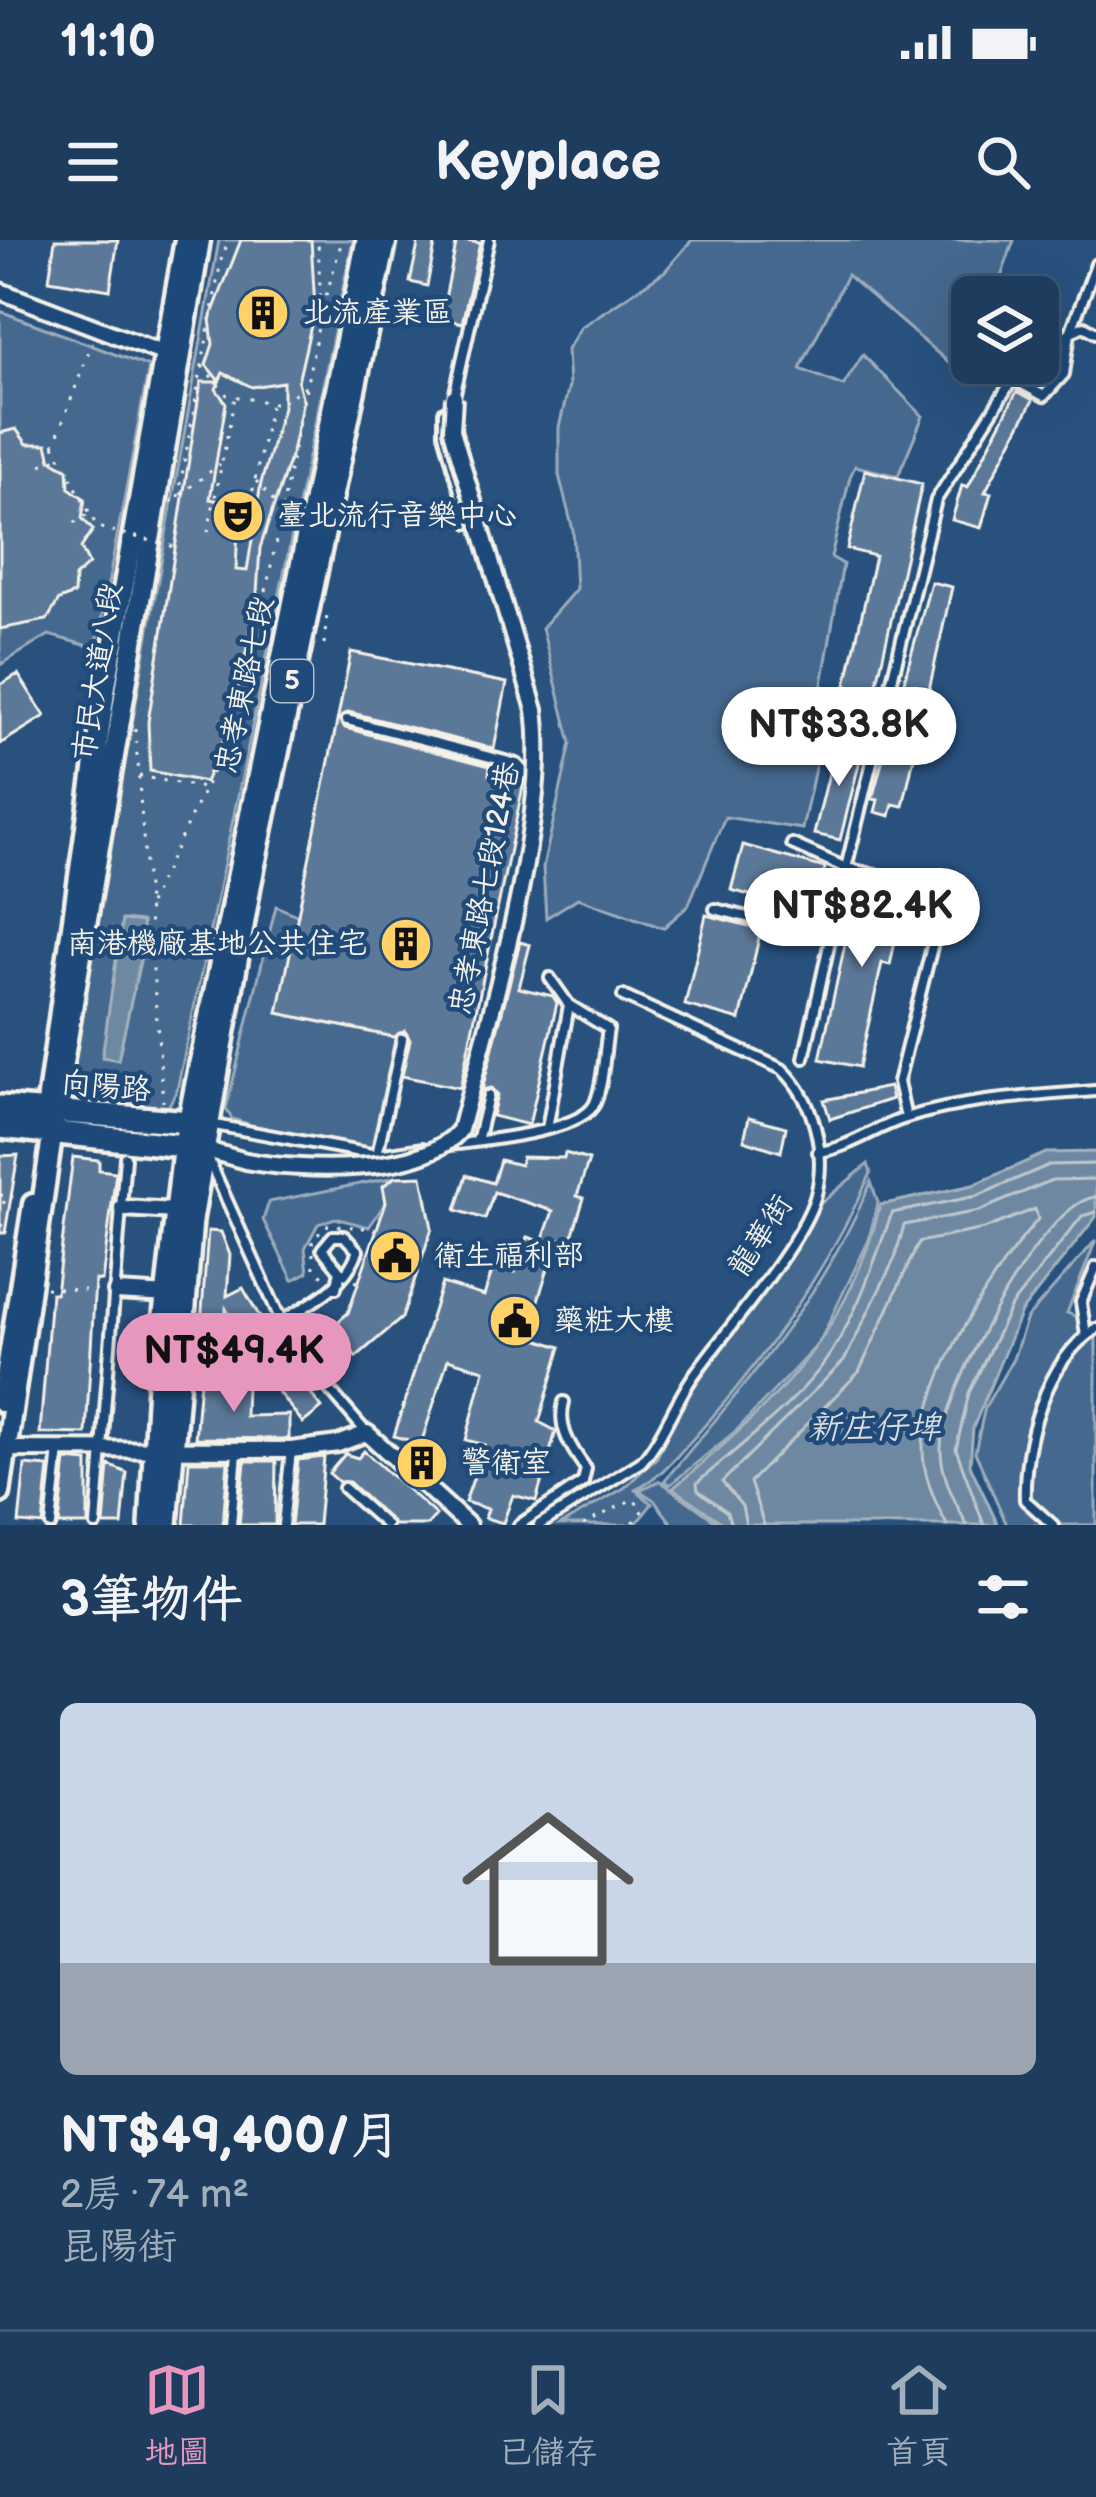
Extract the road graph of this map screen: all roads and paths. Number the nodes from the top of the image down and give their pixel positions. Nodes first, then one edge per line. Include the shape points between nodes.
1 (185, 240) edge
2 (230, 240) edge
3 (318, 240) edge
4 (342, 240) edge
5 (368, 240) edge
6 (385, 240) edge
7 (489, 240) edge
8 (205, 246) edge
9 (222, 255) junction
10 (1096, 264) edge
11 (0, 291) edge
12 (321, 312) junction
13 (1070, 333) junction
14 (1096, 333) edge
15 (1059, 338) edge
16 (93, 341) dead end
17 (173, 356) junction
18 (200, 365) junction
19 (1059, 380) edge
20 (310, 383) junction
21 (1007, 384) edge
22 (1022, 384) edge
23 (1055, 384) edge
24 (235, 397) junction
25 (271, 402) junction
26 (452, 403) junction
27 (58, 461) junction
28 (222, 463) junction
29 (42, 465) dead end
30 (255, 479) junction
31 (178, 497) junction
32 (170, 503) dead end
33 (283, 512) junction
34 (88, 514) junction
35 (74, 523) dead end
36 (469, 524) dead end
37 (208, 532) dead end
38 (243, 538) dead end
39 (176, 539) dead end
40 (164, 540) dead end
41 (175, 547) dead end
42 (327, 614) dead end
43 (323, 644) dead end
44 (347, 720) dead end
45 (135, 726) dead end
46 (525, 772) dead end
47 (139, 776) junction
48 (206, 788) junction
49 (792, 844) dead end
50 (846, 868) junction
51 (149, 904) junction
52 (715, 909) dead end
53 (831, 938) junction
54 (550, 978) dead end
55 (623, 996) dead end
56 (569, 1005) junction
57 (402, 1039) dead end
58 (804, 1058) dead end
59 (1096, 1091) edge
60 (488, 1096) dead end
61 (164, 1104) dead end
62 (0, 1107) edge
63 (906, 1118) junction
64 (50, 1123) junction
65 (0, 1127) edge
66 (547, 1129) junction
67 (196, 1134) junction
68 (477, 1141) junction
69 (818, 1152) junction
70 (377, 1155) junction
71 (125, 1157) dead end
72 (122, 1208) junction
73 (176, 1211) junction
74 (0, 1225) edge
75 (377, 1229) dead end
76 (4, 1238) dead end
77 (1096, 1267) edge
78 (358, 1282) dead end
79 (34, 1287) junction
80 (336, 1288) junction
81 (116, 1292) junction
82 (170, 1295) junction
83 (280, 1322) junction
84 (1096, 1329) edge
85 (1086, 1335) junction
86 (293, 1347) junction
87 (178, 1371) junction
88 (564, 1402) dead end
89 (0, 1413) edge
90 (367, 1433) junction
91 (3, 1449) edge
92 (102, 1449) junction
93 (164, 1449) junction
94 (59, 1450) junction
95 (238, 1450) junction
96 (291, 1450) junction
97 (344, 1488) dead end
98 (0, 1492) edge
99 (449, 1519) edge
100 (51, 1525) edge
101 (96, 1525) edge
102 (151, 1525) edge
103 (166, 1525) edge
104 (231, 1525) edge
105 (283, 1525) edge
106 (386, 1525) edge
107 (468, 1525) edge
108 (520, 1525) edge
109 (539, 1525) edge
110 (583, 1525) edge
111 (630, 1525) edge
112 (1053, 1525) edge

1 - 17 street, 市民大道八段
2 - 9 path
3 - 12 path
4 - 12 path
5 - 67 main road, 忠孝東路七段 / 5
6 - 67 main road, 忠孝東路七段 / 5
7 - 26 lane
8 - 9 path
8 - 17 street, 市民大道八段
9 - 18 path
10 - 13 lane
11 - 17 street
12 - 20 path
13 - 14 lane via 1084,326
13 - 15 lane
13 - 19 lane
16 - 27 path via 54,445
17 - 64 street, 市民大道八段
18 - 24 path
18 - 31 path
20 - 25 path
20 - 33 path
21 - 50 lane via 936,500
22 - 23 lane via 1044,396
24 - 25 path
24 - 28 path
25 - 30 path
26 - 36 lane via 444,434
26 - 67 street, 忠孝東路七段124巷, bridge via 539,744 519,877 460,1130 436,1150 302,1169 246,1162
27 - 29 path
27 - 34 path, bridge
28 - 31 path
28 - 37 path
30 - 33 path
30 - 38 path
31 - 32 path
33 - 48 path via 251,667
34 - 35 path
34 - 41 path, bridge via 97,527
39 - 40 path
42 - 43 path
44 - 46 lane
45 - 47 path
47 - 48 path
47 - 51 path
48 - 51 path
49 - 50 lane
50 - 53 lane
50 - 63 lane via 946,891 898,1082
51 - 61 path
52 - 53 lane
53 - 58 lane
54 - 56 lane
55 - 69 lane, 龍華街 via 782,1069 802,1088
56 - 66 lane
56 - 66 lane via 608,1029 595,1103 585,1117
57 - 70 lane
59 - 63 lane
60 - 68 lane
62 - 64 main road, 向陽路
63 - 69 lane
64 - 65 main road, 向陽路
64 - 67 main road, 向陽路
64 - 79 street
64 - 89 street
66 - 68 lane
67 - 70 lane
67 - 73 main road, 5
67 - 83 lane
67 - 87 main road, 5
68 - 70 lane
69 - 109 lane, 龍華街 via 814,1199 675,1402 654,1448
71 - 72 lane
72 - 73 street
72 - 81 lane
73 - 82 main road, 5
74 - 76 path via 7,1226
75 - 78 path, bridge via 328,1225 312,1240 314,1269
77 - 85 lane via 1082,1302
79 - 81 path
79 - 91 street
80 - 80 lane via 358,1251 344,1236 322,1250 340,1271
80 - 83 lane
81 - 82 street
81 - 92 lane
82 - 93 main road, 5
83 - 86 lane
84 - 85 lane
85 - 112 lane via 1055,1377 1024,1468 1025,1500
86 - 87 lane via 254,1376
86 - 90 lane
87 - 93 main road, 5
88 - 108 lane via 560,1415 586,1469 583,1482
90 - 96 street
90 - 99 street
91 - 94 street
91 - 98 street
92 - 93 street
92 - 94 street
92 - 101 lane
93 - 95 street
93 - 102 main road, 5
93 - 103 main road, 5
94 - 100 lane
95 - 96 street
95 - 104 lane
96 - 105 lane
97 - 106 lane
99 - 107 street
110 - 111 path via 633,1499 643,1510

